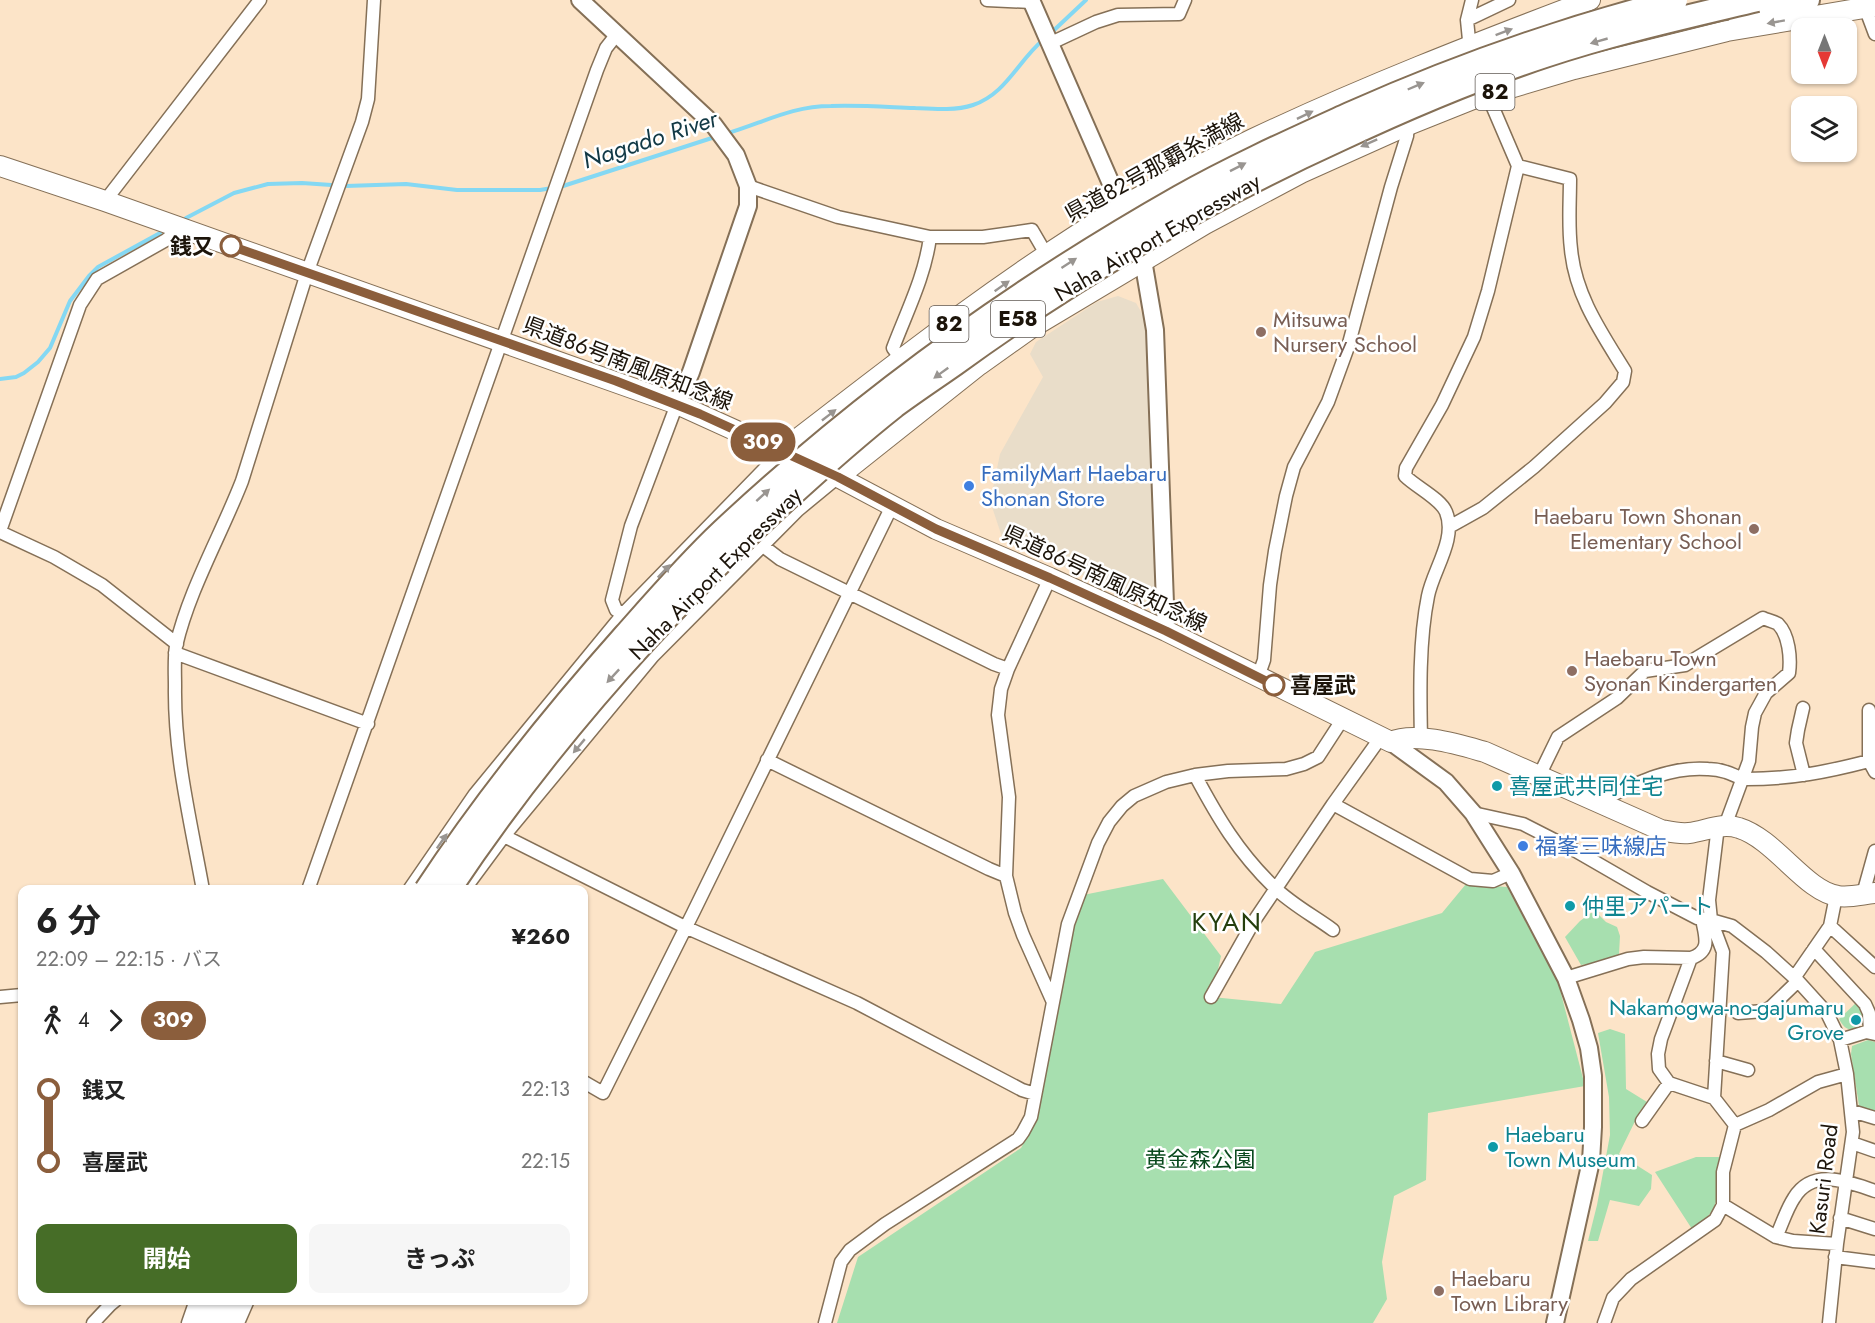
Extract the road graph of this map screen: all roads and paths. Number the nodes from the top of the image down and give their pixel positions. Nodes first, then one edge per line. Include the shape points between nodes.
1 (260, 0) edge
2 (374, 0) edge
3 (580, 0) edge
4 (987, 0) edge
5 (1185, 0) edge
6 (1472, 0) edge
7 (1509, 0) edge
8 (1590, 0) edge
9 (1663, 0) edge
10 (1676, 0) edge
11 (1757, 0) edge
12 (1808, 0) edge
13 (1031, 1) edge
14 (1867, 4) edge
15 (1638, 19) junction
16 (1467, 20) junction
17 (617, 34) junction
18 (1875, 34) edge
19 (1051, 43) junction
20 (1469, 46) junction
21 (1486, 95) junction
22 (1408, 125) junction
23 (0, 166) edge
24 (1518, 166) junction
25 (748, 186) junction
26 (105, 201) junction
27 (1122, 208) junction
28 (181, 228) junction
29 (930, 237) junction
30 (1046, 254) junction
31 (1143, 260) junction
32 (307, 273) junction
33 (501, 341) junction
34 (901, 359) junction
35 (677, 404) junction
36 (782, 451) junction
37 (838, 477) junction
38 (892, 506) junction
39 (1449, 527) junction
40 (0, 532) edge
41 (763, 546) junction
42 (1050, 578) junction
43 (850, 592) junction
44 (623, 614) junction
45 (1166, 631) junction
46 (176, 648) junction
47 (1008, 669) junction
48 (1258, 677) junction
49 (1803, 708) dead end
50 (1869, 710) dead end
51 (1344, 717) junction
52 (368, 724) junction
53 (1422, 739) junction
54 (1386, 740) junction
55 (767, 760) junction
56 (1872, 766) edge
57 (1195, 775) junction
58 (1804, 775) junction
59 (1539, 776) junction
60 (1743, 779) junction
61 (1333, 804) junction
62 (1605, 804) junction
63 (1473, 813) junction
64 (1721, 826) junction
65 (504, 836) junction
66 (1875, 851) edge
67 (1511, 873) junction
68 (1006, 876) junction
69 (202, 885) edge
70 (310, 885) edge
71 (412, 885) edge
72 (430, 885) edge
73 (453, 885) edge
74 (468, 885) edge
75 (1275, 889) junction
76 (1869, 894) edge
77 (1836, 896) junction
78 (1706, 919) junction
79 (1830, 926) junction
80 (686, 927) junction
81 (1333, 930) dead end
82 (1814, 949) junction
83 (1691, 958) junction
84 (1875, 967) edge
85 (1566, 978) junction
86 (1796, 980) junction
87 (18, 995) edge
88 (0, 997) edge
89 (1211, 997) dead end
90 (1052, 1000) junction
91 (1738, 1013) dead end
92 (1873, 1032) edge
93 (1840, 1040) junction
94 (1716, 1061) junction
95 (1748, 1070) dead end
96 (1847, 1074) junction
97 (1669, 1083) junction
98 (588, 1084) edge
99 (1035, 1094) junction
100 (1714, 1098) junction
101 (1852, 1111) junction
102 (1875, 1118) edge
103 (1642, 1121) dead end
104 (1735, 1125) junction
105 (1852, 1143) junction
106 (1875, 1151) edge
107 (1846, 1181) junction
108 (1875, 1191) edge
109 (1723, 1205) junction
110 (1840, 1218) junction
111 (1875, 1228) edge
112 (1776, 1237) junction
113 (1837, 1244) junction
114 (1835, 1257) junction
115 (1875, 1262) edge
116 (110, 1305) edge
117 (232, 1305) edge
118 (246, 1305) edge
119 (199, 1306) edge
120 (93, 1323) edge
121 (188, 1323) edge
122 (225, 1323) edge
123 (238, 1323) edge
124 (825, 1323) edge
125 (1555, 1323) edge
126 (1604, 1323) edge
127 (1829, 1323) edge

1 - 26 street
2 - 32 street via 368,99
3 - 17 street
4 - 13 street
5 - 19 street via 1179,14 1118,15
6 - 16 street
7 - 16 street
20 -> 8 main road, 県道82号那覇糸満線 / 82
9 - 15 highway, bridge
10 - 15 highway, Naha Airport Expressway / E58, bridge
11 - 15 highway, Naha Airport Expressway / E58, bridge
12 - 15 highway, bridge
13 - 19 street
14 - 18 street
14 -> 21 main road, 82 via 1727,31
72 -> 15 highway, Naha Airport Expressway / E58, bridge via 508,774 578,688 720,533 880,395 993,314 1088,250 1182,195 1280,145 1452,71 1541,39
15 -> 73 highway, Naha Airport Expressway / E58, bridge via 1382,120 1192,212 1098,267 922,387 810,478 673,611 593,698
16 - 20 street
17 - 25 street via 713,124 736,155
17 - 33 street via 597,70
19 - 27 street
20 - 21 street
27 -> 20 main road, 県道82号那覇糸満線 / 82 via 1184,173 1317,109
21 - 22 main road, 82
21 - 24 street
22 -> 31 main road, 82 via 1301,173
22 - 48 street via 1348,347 1328,402 1294,467 1286,496 1270,585 1264,660
23 - 26 main road, 県道86号南風原知念線
24 - 39 street via 1474,337 1406,468 1409,481 1443,505
24 - 39 street via 1570,179 1570,247 1575,274 1589,313 1625,371 1623,382 1534,467 1483,508
25 - 29 street via 838,218
25 - 35 street via 748,206
26 - 28 main road, 県道86号南風原知念線
27 - 30 main road, 県道82号那覇糸満線 / 82
27 - 31 street
28 - 32 main road, 県道86号南風原知念線
28 - 40 street via 97,279 80,305
29 - 30 street via 983,237 1032,230
29 - 34 street via 921,276 893,348
34 -> 30 main road, 県道82号那覇糸満線 / 82
31 - 37 main road, 82 via 1031,328
31 - 45 street via 1155,330
32 - 33 main road, 県道86号南風原知念線
32 - 46 street via 242,481 189,605
33 - 35 main road, 県道86号南風原知念線
33 - 52 street
36 -> 34 main road, 県道82号那覇糸満線 / 82
35 - 36 main road, 県道86号南風原知念線
35 - 44 street via 631,526 612,600 616,610
36 - 37 main road, 県道86号南風原知念線
44 -> 36 street
37 - 38 main road, 県道86号南風原知念線
37 - 41 street
38 - 42 main road, 県道86号南風原知念線
38 - 43 street
39 - 53 street via 1428,596 1420,678
40 - 46 street via 102,585
41 - 43 street via 780,559
41 -> 65 street via 653,656
42 - 45 main road, 県道86号南風原知念線
42 - 47 street
43 - 47 street
43 - 55 street
71 -> 44 street via 475,794
45 - 48 main road, 県道86号南風原知念線
46 - 52 street
46 - 69 street via 177,736
47 - 68 street via 998,714 1009,797
48 - 51 main road, 県道86号南風原知念線
49 - 58 street via 1796,743
50 - 56 street
51 - 54 main road, 県道86号南風原知念線
51 - 57 street via 1318,757 1304,764 1286,769
52 - 70 street
53 - 54 main road
53 - 59 main road via 1485,752
54 - 61 street
54 - 63 street via 1446,782
55 - 68 street
55 - 80 street
56 - 58 street
57 - 75 street via 1241,852
57 - 90 street via 1134,796 1108,822 1068,924
58 - 60 street
59 - 60 street via 1558,737 1617,698 1645,671 1684,665 1763,618 1778,624 1788,643 1791,661 1789,673 1766,693 1755,713
59 - 62 main road
60 - 62 street via 1706,768 1677,770 1642,780 1608,797
60 - 64 street
61 - 67 street via 1470,879 1493,881
61 - 75 street
62 - 64 main road via 1661,830 1690,833
63 - 67 street
63 - 78 street, Kasuri Road via 1523,824 1697,918
64 - 77 main road via 1737,827 1763,839 1805,878
64 - 78 street
65 - 74 street
65 - 80 street
66 - 76 street
67 - 85 street
68 - 90 street via 1023,935
75 - 81 street
75 - 89 street
76 - 77 main road
77 - 79 street
78 - 83 street via 1705,948
78 - 86 street, Kasuri Road via 1732,926
78 - 94 street via 1723,952
79 - 82 street
79 - 84 street
80 - 98 street via 603,1093
80 - 99 street via 857,1003
82 - 86 street
82 - 92 street via 1865,1004
83 - 85 street via 1628,959
83 - 97 street via 1658,1054 1659,1069
85 - 125 street via 1589,1048 1593,1127 1591,1161
86 - 91 street via 1764,1011
86 - 93 street, Kasuri Road via 1827,1013
87 - 88 street
90 - 99 street
92 - 93 street
93 - 96 street, Kasuri Road
94 - 95 street
94 - 100 street
96 - 101 street, Kasuri Road
96 - 104 street via 1818,1082
97 - 100 street
97 - 103 street
99 - 124 street via 1031,1118 1018,1139 850,1250 841,1262
100 - 104 street
101 - 102 street
101 - 105 street, Kasuri Road
104 - 109 street via 1723,1172
105 - 106 street
105 - 107 street, Kasuri Road
107 - 108 street
107 - 110 street, Kasuri Road
107 - 112 street via 1820,1179 1804,1187 1794,1197
109 - 112 street
109 - 126 street via 1715,1220 1631,1279 1614,1298
110 - 111 street
110 - 113 street, Kasuri Road
112 - 113 street
113 - 114 street, Kasuri Road
114 - 115 street
114 - 127 street, Kasuri Road
116 - 120 street
117 - 122 highway
118 - 123 street
119 - 121 street

